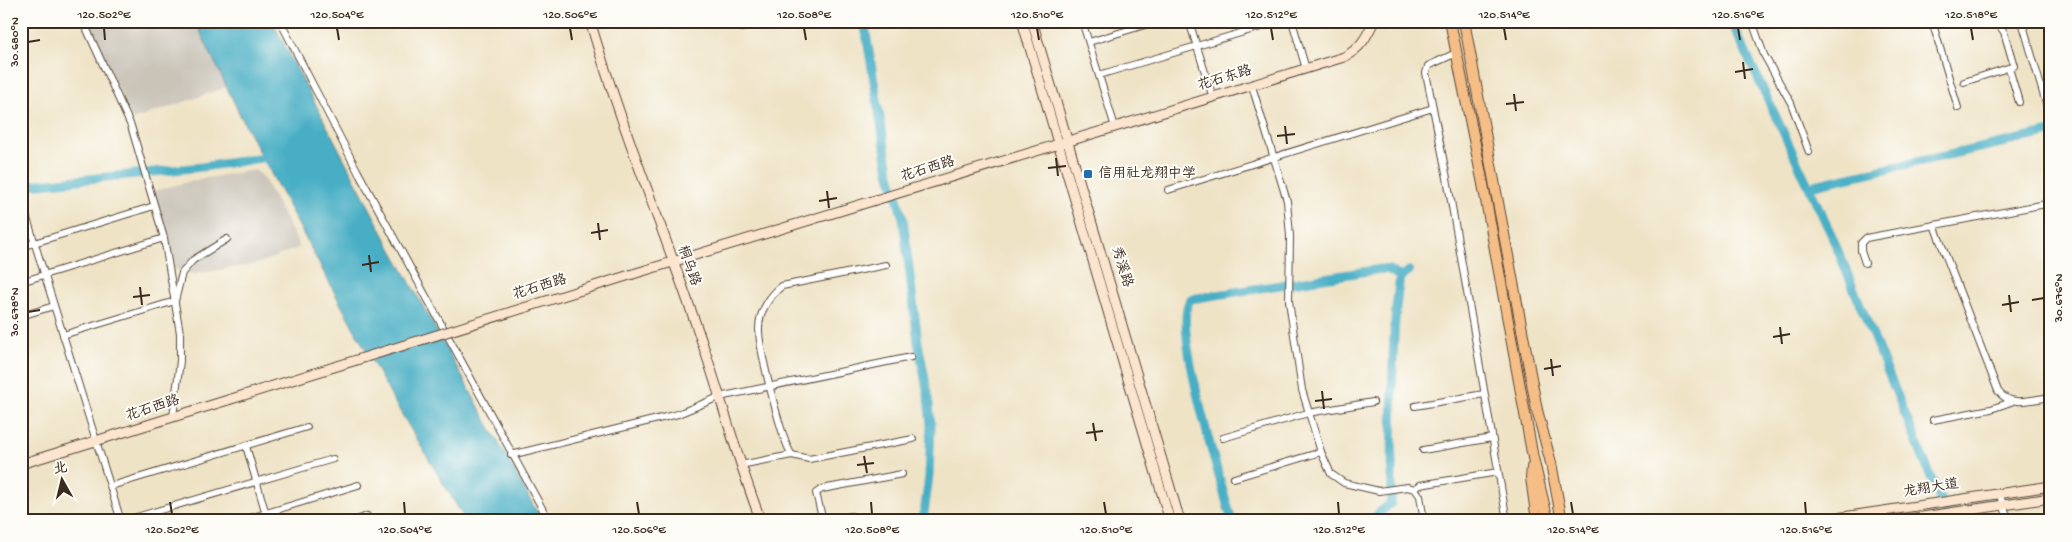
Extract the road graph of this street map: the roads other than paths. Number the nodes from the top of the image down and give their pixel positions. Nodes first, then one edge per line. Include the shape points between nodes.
1 (83, 21) edge
2 (280, 21) edge
3 (590, 21) edge
4 (764, 21) edge
5 (1022, 21) edge
6 (1032, 21) edge
7 (1082, 21) edge
8 (1158, 21) edge
9 (1189, 21) edge
10 (1281, 21) edge
11 (1292, 21) edge
12 (1374, 21) edge
13 (1450, 21) edge
14 (1464, 21) edge
15 (1752, 21) edge
16 (1932, 21) edge
17 (1996, 21) edge
18 (2023, 25) dead end
19 (742, 28) dead end
20 (1089, 42) junction
21 (1197, 46) junction
22 (1456, 53) junction
23 (2009, 68) junction
24 (1306, 69) junction
25 (1099, 76) junction
26 (1964, 82) dead end
27 (1252, 86) junction
28 (1213, 98) junction
29 (2019, 102) dead end
30 (2051, 106) edge
31 (1434, 108) junction
32 (1958, 108) dead end
33 (1115, 128) junction
34 (1064, 143) junction
35 (1809, 152) dead end
36 (1274, 157) junction
37 (1168, 190) dead end
38 (2051, 203) edge
39 (154, 206) junction
40 (25, 212) dead end
41 (1934, 225) junction
42 (164, 238) junction
43 (226, 239) dead end
44 (35, 243) junction
45 (21, 247) edge
46 (672, 263) junction
47 (1865, 263) dead end
48 (886, 265) dead end
49 (44, 275) junction
50 (21, 282) edge
51 (175, 301) junction
52 (54, 306) junction
53 (21, 316) edge
54 (64, 335) junction
55 (911, 357) dead end
56 (771, 386) junction
57 (1484, 394) junction
58 (719, 397) junction
59 (2051, 397) edge
60 (1373, 402) dead end
61 (2011, 402) junction
62 (1415, 406) dead end
63 (1308, 413) junction
64 (173, 417) junction
65 (1933, 420) dead end
66 (307, 428) dead end
67 (1223, 438) dead end
68 (1492, 438) junction
69 (913, 439) dead end
70 (97, 441) junction
71 (246, 446) junction
72 (1423, 450) dead end
73 (1321, 452) junction
74 (511, 454) junction
75 (792, 455) junction
76 (1533, 458) junction
77 (334, 459) dead end
78 (21, 464) edge
79 (740, 464) junction
80 (1498, 472) junction
81 (902, 474) dead end
82 (1234, 478) dead end
83 (257, 481) junction
84 (358, 485) dead end
85 (111, 486) junction
86 (2051, 486) edge
87 (1415, 489) junction
88 (2000, 493) junction
89 (2051, 498) edge
90 (2003, 504) junction
91 (266, 513) junction
92 (367, 516) dead end
93 (851, 516) dead end
94 (1562, 520) edge
95 (122, 521) edge
96 (240, 521) edge
97 (268, 521) edge
98 (354, 521) edge
99 (549, 521) edge
100 (761, 521) edge
101 (824, 521) edge
102 (1170, 521) edge
103 (1180, 521) edge
104 (1424, 521) edge
105 (1507, 521) edge
106 (1537, 521) edge
107 (1548, 521) edge
108 (1817, 521) edge
109 (1895, 521) edge
110 (2009, 521) edge

1 - 39 street via 130,123
2 - 74 street
3 - 46 street, 桐乌路 via 624,130
4 - 19 street
5 - 34 street, 秀溪路
6 - 34 street, 秀溪路
7 - 20 street
8 - 20 street
9 - 21 street
10 - 21 street
11 - 24 street
12 - 24 street, 花石东路 via 1367,38 1357,50
13 - 22 main road
14 - 94 main road via 1537,410 1552,463
15 - 35 street via 1764,55 1791,103
16 - 32 street
17 - 23 street via 2004,32 2014,66
18 - 30 street via 2047,107
20 - 25 street
21 - 25 street
21 - 28 street
22 - 31 street via 1428,66 1426,72
22 - 76 main road
23 - 26 street
23 - 29 street
24 - 27 street, 花石东路
25 - 33 street
27 - 28 street, 花石东路
27 - 36 street
28 - 33 street, 花石东路
31 - 36 street
31 - 57 street
33 - 34 street, 花石东路
34 - 46 street, 花石西路
34 - 102 street, 秀溪路
34 - 103 street, 秀溪路
36 - 37 street
36 - 63 street via 1289,219 1289,301
38 - 41 street
39 - 42 street
39 - 44 street
40 - 44 street
41 - 47 street via 1866,238 1861,243
41 - 61 street via 1998,391 2003,399
42 - 49 street
42 - 51 street
43 - 51 street via 189,264 182,273
44 - 45 street
44 - 49 street
46 - 58 street, 桐乌路
46 - 64 street, 花石西路, bridge
48 - 56 street via 782,286 774,291 758,330
49 - 50 street
49 - 52 street
51 - 54 street
51 - 64 street via 180,362
52 - 53 street
52 - 54 street
54 - 70 street
55 - 56 street
56 - 58 street
56 - 75 street via 781,433
57 - 62 street
57 - 68 street
58 - 74 street via 678,414
58 - 79 street, 桐乌路
59 - 61 street
60 - 63 street
61 - 65 street
63 - 67 street
63 - 73 street
64 - 70 street, 花石西路
66 - 71 street
68 - 72 street
68 - 80 street
69 - 75 street via 809,459
70 - 78 street, 花石西路
70 - 85 street
71 - 83 street
71 - 85 street
73 - 82 street
73 - 87 street via 1331,474 1344,483 1379,491
74 - 99 street
75 - 79 street
76 - 106 main road via 1531,478
76 - 107 main road
77 - 83 street
79 - 100 street, 桐乌路
80 - 87 street
80 - 105 street
81 - 101 street via 822,489 816,493
83 - 91 street
83 - 95 street
84 - 91 street
85 - 95 street
86 - 88 street, 龙翔大道
87 - 104 street via 1420,496
88 - 90 street
88 - 108 street, 龙翔大道
89 - 90 street, 龙翔大道
90 - 109 street, 龙翔大道
90 - 110 street
91 - 96 street
91 - 97 street
92 - 98 street
93 - 101 street

